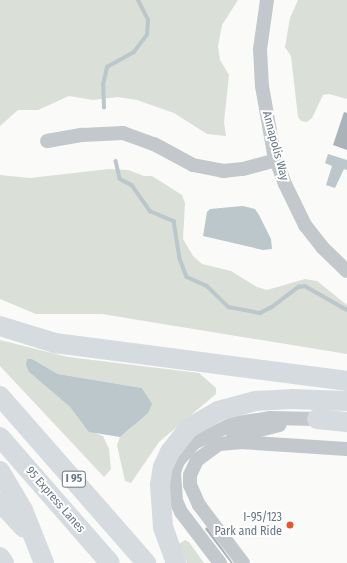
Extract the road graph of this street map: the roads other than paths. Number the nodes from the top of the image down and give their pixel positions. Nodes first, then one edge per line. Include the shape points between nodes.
1 (267, 0) edge
2 (48, 141) dead end
3 (276, 160) junction
4 (347, 271) edge
5 (0, 326) edge
6 (347, 381) edge
7 (0, 396) edge
8 (347, 401) edge
9 (316, 419) junction
10 (347, 422) edge
11 (0, 437) edge
12 (219, 444) junction
13 (347, 448) edge
14 (0, 471) edge
15 (0, 502) edge
16 (0, 557) edge
17 (4, 563) edge
18 (44, 563) edge
19 (56, 563) edge
20 (110, 563) edge
21 (146, 563) edge
22 (176, 563) edge
23 (220, 563) edge
24 (243, 563) edge

1 - 3 street, Annapolis Way via 260,49 262,86
2 - 3 street via 82,135 122,133 154,144 193,164 224,171
3 - 4 street, Annapolis Way via 305,224 323,248
5 - 6 highway via 56,342
7 - 21 highway, I 95
8 - 22 highway via 255,401 218,411 189,428 170,452 163,467 160,485 163,527
9 - 10 highway
9 - 12 street via 254,430
9 - 23 street via 270,418 232,424 194,443 182,455 174,472 176,501 181,512
11 - 20 highway, 95 Express Lanes
12 - 13 street via 256,441
12 - 24 street via 197,460 190,475 190,485 199,506
14 - 18 highway via 23,510
15 - 19 highway
16 - 17 highway

